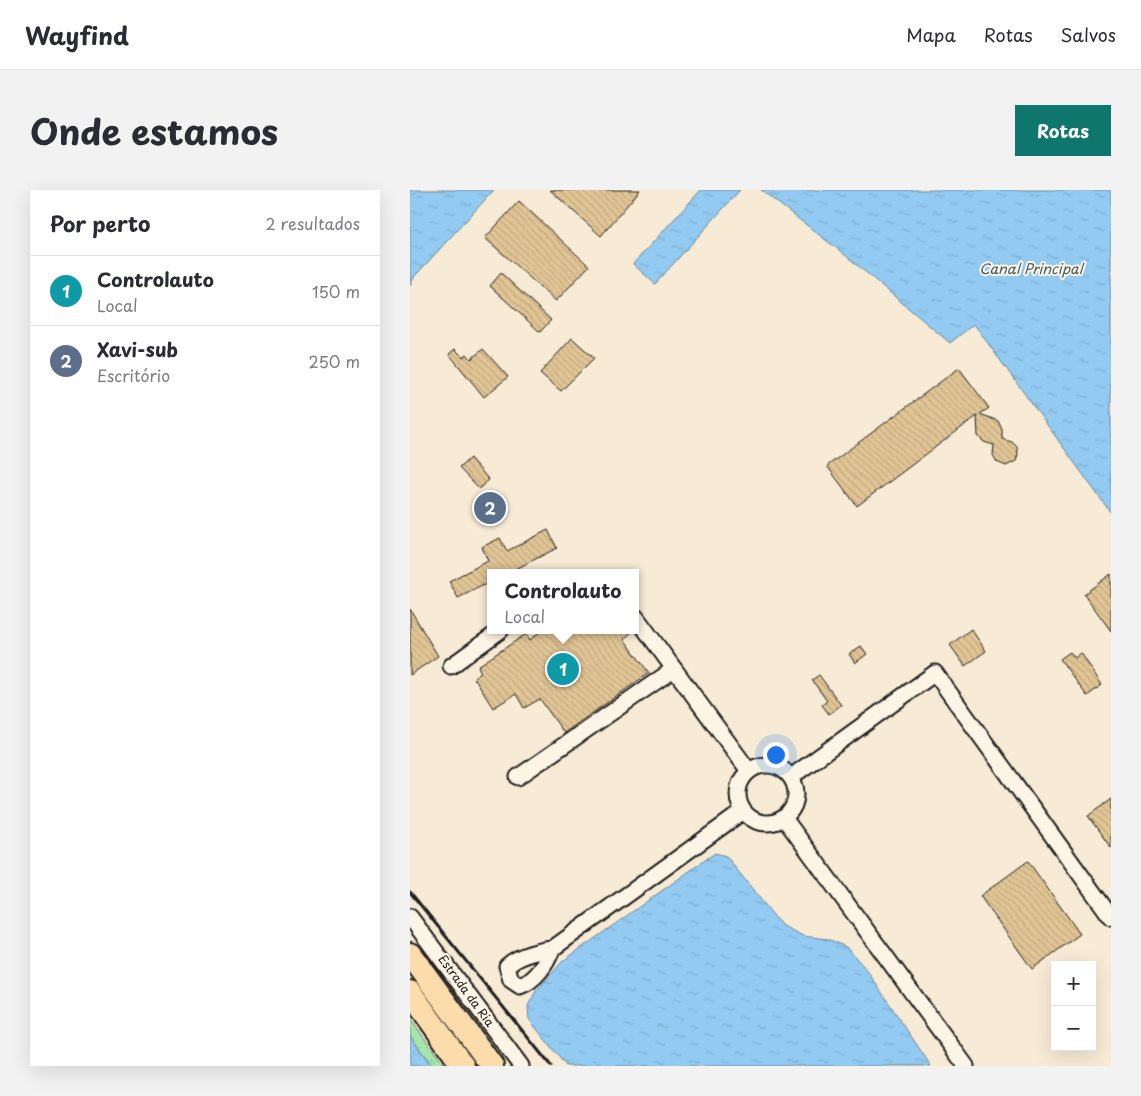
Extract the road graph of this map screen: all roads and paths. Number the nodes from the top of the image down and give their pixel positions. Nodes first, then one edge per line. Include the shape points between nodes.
1 (639, 621) edge
2 (495, 634) edge
3 (451, 666) dead end
4 (674, 669) junction
5 (749, 771) junction
6 (518, 777) dead end
7 (791, 777) junction
8 (742, 812) junction
9 (784, 818) junction
10 (410, 917) edge
11 (1111, 917) edge
12 (552, 950) dead end
13 (410, 954) edge
14 (410, 992) edge
15 (463, 1066) edge
16 (492, 1066) edge
17 (521, 1066) edge
18 (966, 1066) edge

1 - 4 street
2 - 3 street
4 - 5 street
4 - 6 street
5 - 7 street via 768,764 781,768
5 - 8 street via 738,786 737,799
7 - 9 street via 796,789 795,802
7 - 11 street via 935,672
8 - 9 street via 765,824
8 - 12 street
9 - 18 street
10 - 17 street, Estrada da Ria
13 - 16 highway
14 - 15 highway

